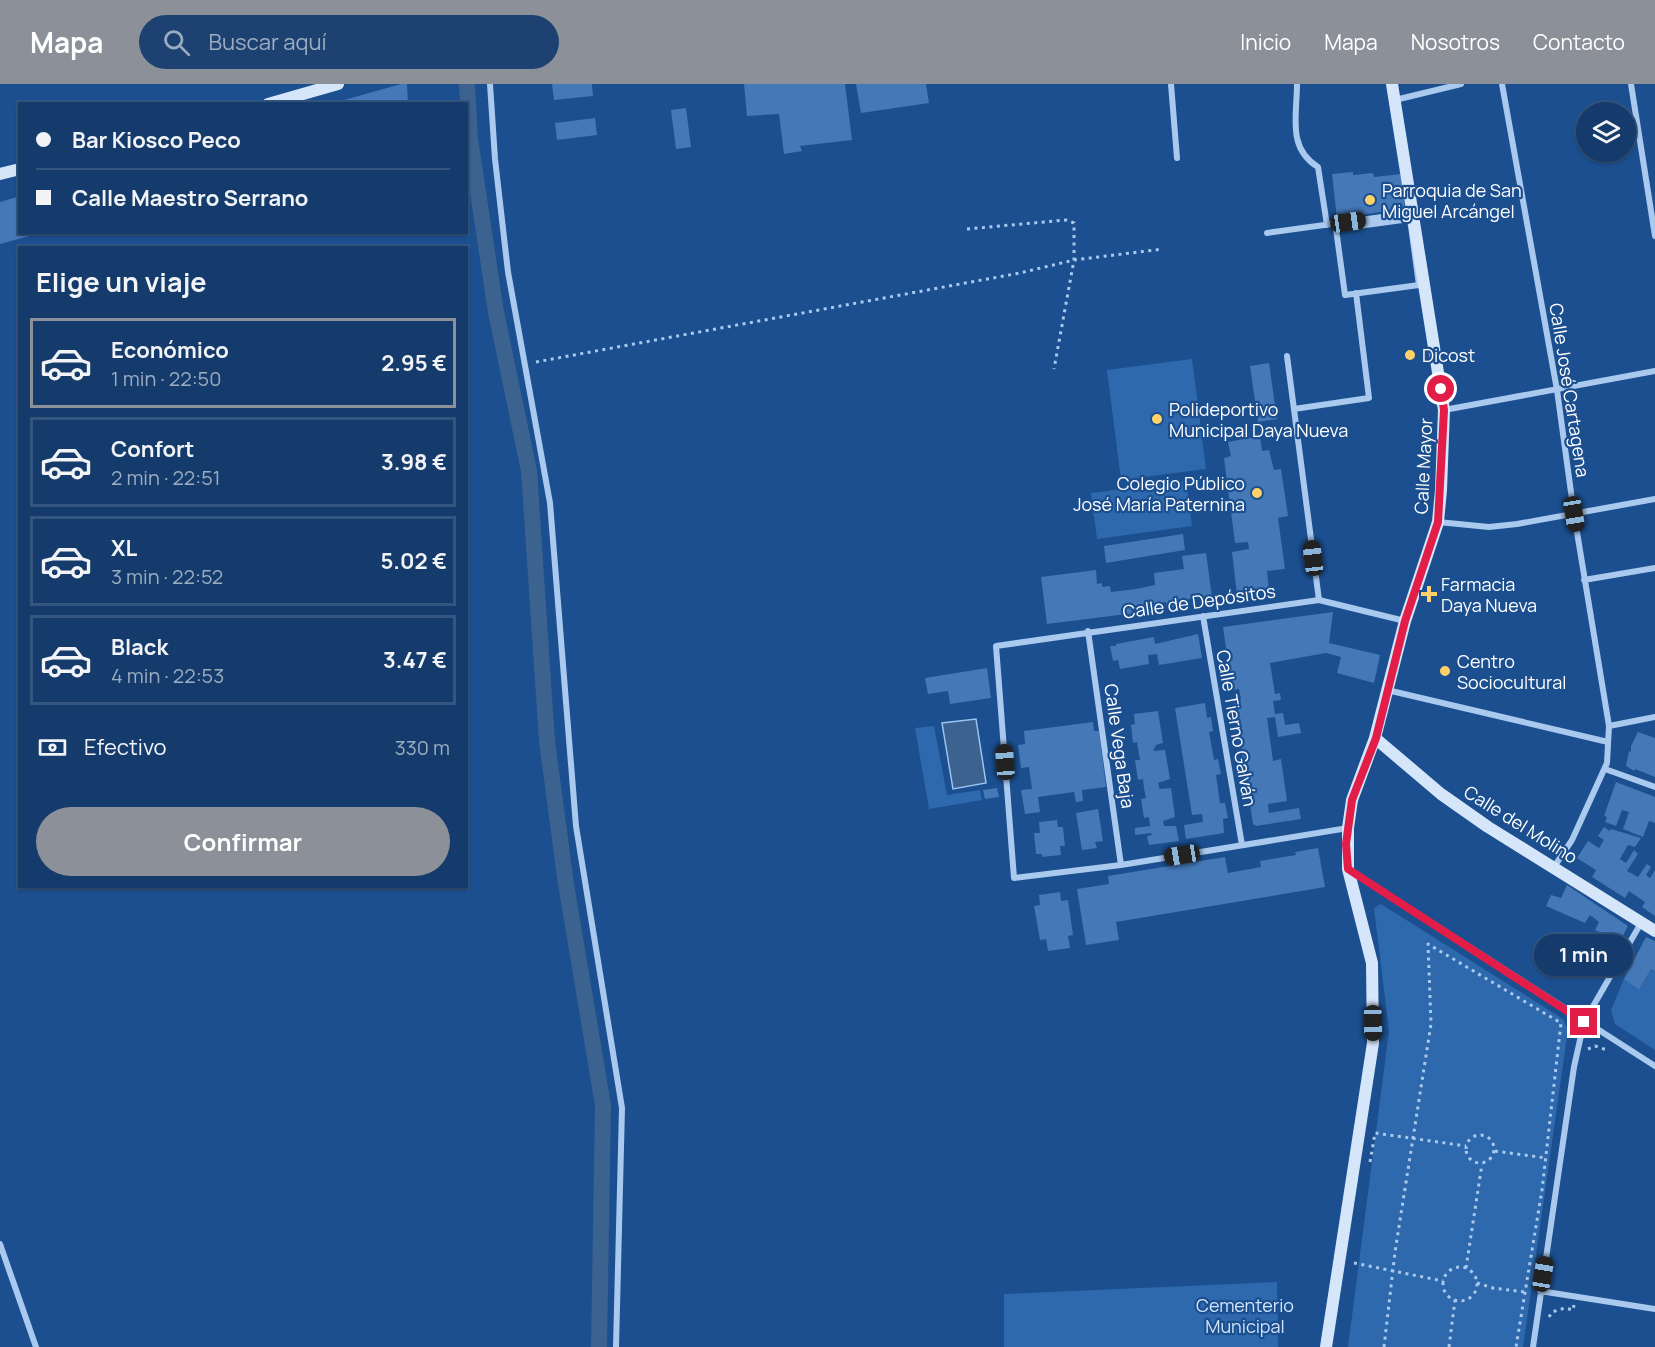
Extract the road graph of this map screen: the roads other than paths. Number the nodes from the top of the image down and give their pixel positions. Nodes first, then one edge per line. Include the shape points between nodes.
1 (338, 84) edge
2 (490, 84) edge
3 (1171, 84) edge
4 (1298, 84) edge
5 (1392, 84) edge
6 (1461, 84) edge
7 (1502, 84) edge
8 (1631, 84) edge
9 (1394, 100) junction
10 (275, 102) edge
11 (1177, 158) dead end
12 (18, 170) edge
13 (0, 174) edge
14 (1411, 213) junction
15 (1327, 225) junction
16 (1267, 233) dead end
17 (1655, 236) edge
18 (1356, 294) junction
19 (1287, 356) dead end
20 (1655, 371) edge
21 (1557, 390) junction
22 (1294, 409) junction
23 (1444, 410) junction
24 (1655, 498) edge
25 (1574, 514) junction
26 (1438, 522) junction
27 (1655, 567) edge
28 (1584, 580) junction
29 (1319, 600) junction
30 (1203, 616) junction
31 (1405, 621) junction
32 (1088, 631) junction
33 (1386, 690) junction
34 (1655, 717) edge
35 (1609, 726) junction
36 (1376, 738) junction
37 (1608, 742) junction
38 (1605, 769) junction
39 (1655, 787) edge
40 (1348, 828) junction
41 (1242, 845) junction
42 (1121, 865) junction
43 (1554, 867) junction
44 (1348, 869) junction
45 (1642, 922) junction
46 (1655, 931) edge
47 (1584, 1022) junction
48 (1655, 1066) edge
49 (0, 1244) edge
50 (1540, 1291) junction
51 (1655, 1309) edge
52 (36, 1347) edge
53 (616, 1347) edge
54 (1326, 1347) edge
55 (1533, 1347) edge

1 - 10 street
2 - 53 street via 506,249 550,503 576,826 622,1107
3 - 11 street
4 - 15 street via 1299,149 1306,160 1318,167
5 - 9 street, Calle Mayor
6 - 9 street
7 - 21 street, Calle José Cartagena
8 - 17 street
9 - 14 street, Calle Mayor
12 - 13 street
14 - 15 street
14 - 23 street, Calle Mayor
15 - 16 street
18 - 18 street via 1419,285 1410,219 1336,228 1345,295
18 - 22 street via 1369,398
19 - 22 street
20 - 21 street
21 - 23 street
21 - 25 street, Calle José Cartagena
22 - 29 street
23 - 26 street, Calle Mayor
24 - 25 street
25 - 26 street via 1489,527
25 - 28 street, Calle José Cartagena
26 - 31 street, Calle Mayor
27 - 28 street
28 - 35 street, Calle José Cartagena
29 - 30 street, Calle de Depósitos
29 - 31 street, Calle de Depósitos
30 - 32 street, Calle de Depósitos
30 - 41 street, Calle Tierno Galván
31 - 33 street, Calle Mayor
32 - 42 street, Calle Vega Baja
32 - 42 street, Calle de Depósitos via 996,646 1014,878
33 - 36 street, Calle Mayor
33 - 37 street
34 - 35 street
35 - 37 street, Calle José Cartagena
36 - 40 street, Calle Mayor via 1352,800
36 - 43 street, Calle del Molino via 1441,794
37 - 38 street, Calle José Cartagena
38 - 39 street
38 - 43 street, Calle José Cartagena via 1572,840
40 - 41 street
40 - 44 street, Calle Mayor
41 - 42 street
43 - 45 street, Calle del Molino
44 - 47 street
44 - 54 street, Calle Mayor via 1372,963 1373,1043
45 - 46 street, Calle del Molino
45 - 47 street
47 - 48 street
47 - 50 street
49 - 52 street
50 - 51 street
50 - 55 street

